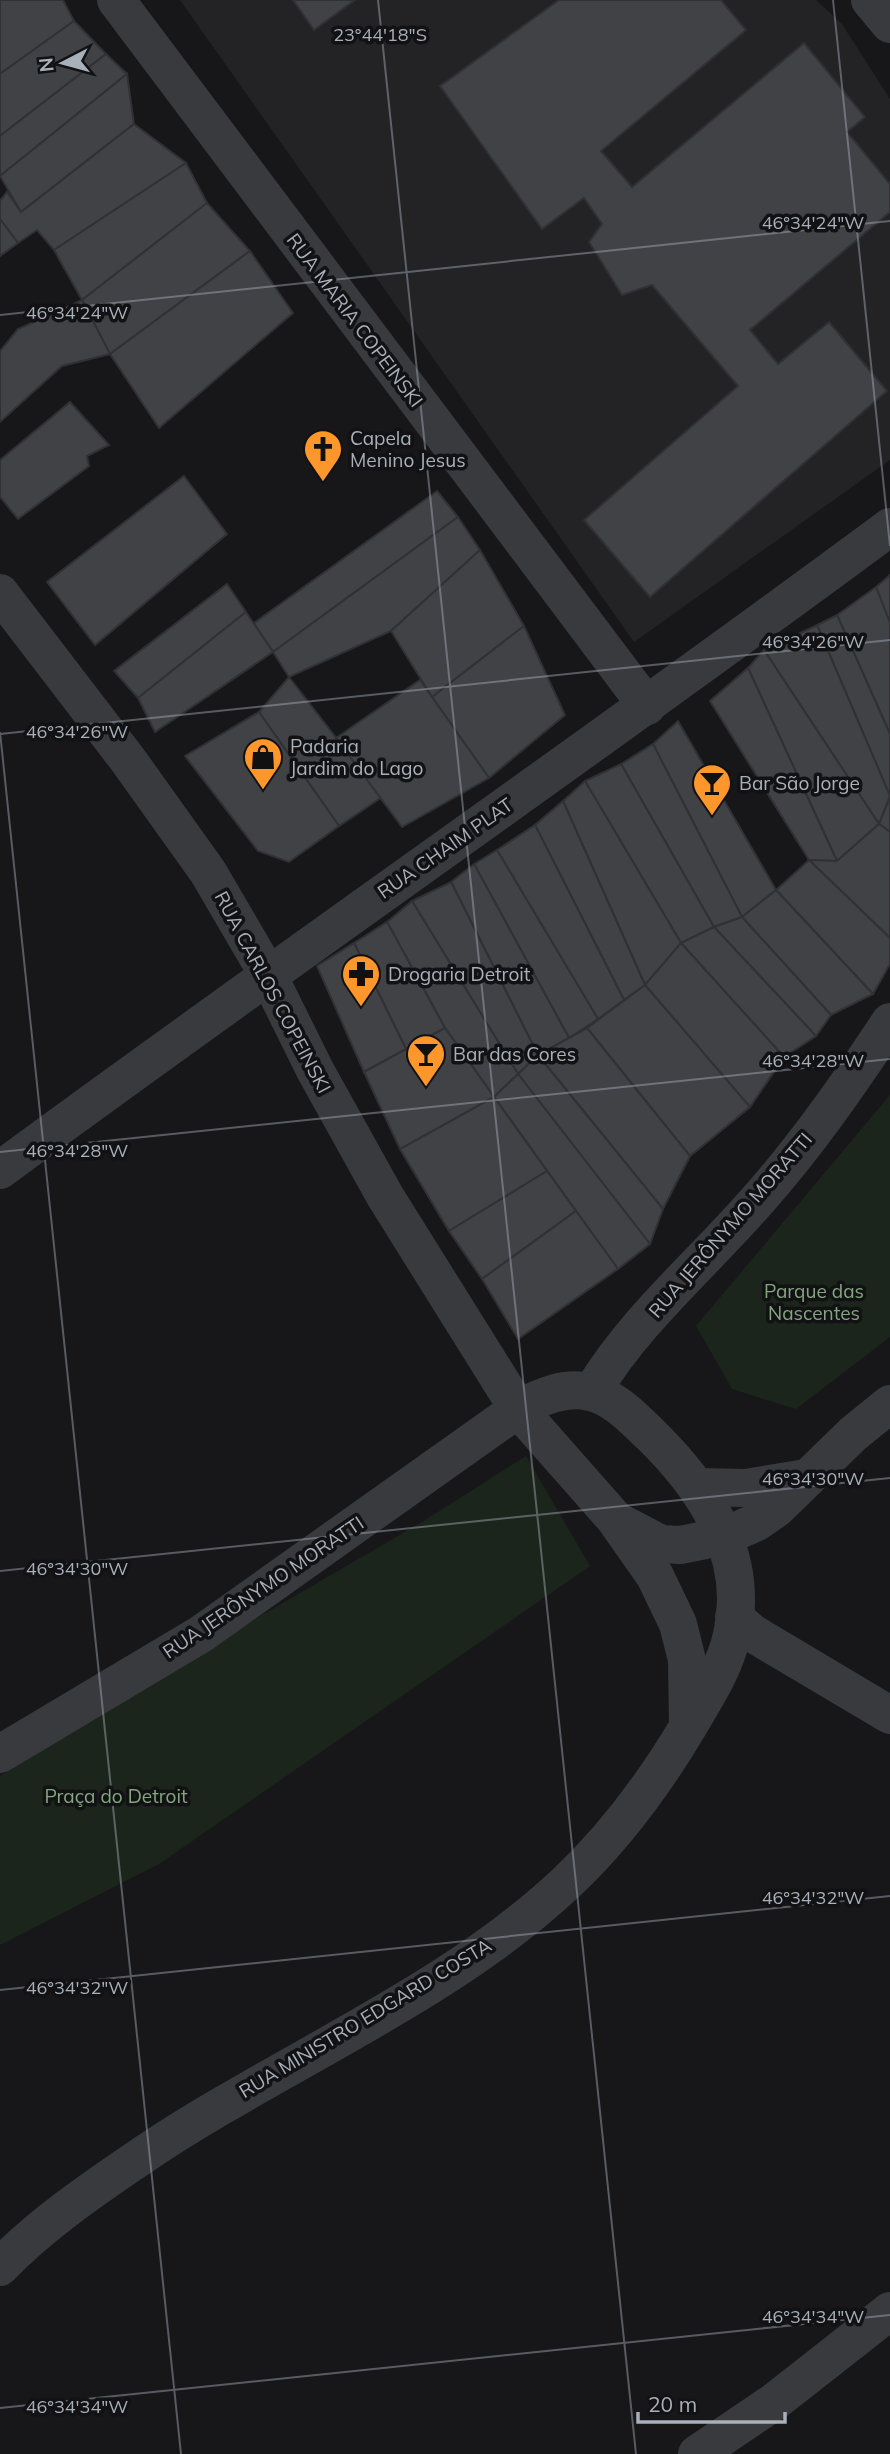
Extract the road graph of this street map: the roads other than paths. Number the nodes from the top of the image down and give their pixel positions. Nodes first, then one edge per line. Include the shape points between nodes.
1 (116, 0) edge
2 (870, 0) edge
3 (890, 24) edge
4 (890, 527) edge
5 (5, 610) edge
6 (648, 706) junction
7 (267, 973) junction
8 (890, 1022) edge
9 (0, 1170) edge
10 (592, 1392) junction
11 (890, 1404) edge
12 (518, 1409) junction
13 (806, 1478) junction
14 (698, 1487) junction
15 (615, 1519) junction
16 (725, 1536) junction
17 (734, 1617) junction
18 (890, 1715) edge
19 (688, 1726) junction
20 (0, 1754) edge
21 (0, 2267) edge
22 (890, 2311) edge
23 (697, 2454) edge

1 - 6 street, RUA MARIA COPEINSKI
2 - 3 street
4 - 6 street, RUA CHAIM PLAT
5 - 7 street, RUA CARLOS COPEINSKI via 128,760 208,872
6 - 7 street, RUA CHAIM PLAT
7 - 9 street, RUA CHAIM PLAT
7 - 12 street, RUA CARLOS COPEINSKI via 385,1196
8 - 10 street, RUA JERÔNYMO MORATTI via 837,1102 756,1202 614,1355
10 - 12 street via 553,1394
10 - 14 street via 637,1422
11 - 13 street
12 - 15 street, RUA CARLOS COPEINSKI
12 - 20 street, RUA JERÔNYMO MORATTI via 201,1634
13 - 14 street via 746,1488
13 - 16 street via 777,1508
14 - 16 street
15 - 16 street via 661,1544
15 - 19 street, RUA CARLOS COPEINSKI via 654,1576 678,1624 687,1660
16 - 17 street via 733,1566
17 - 18 street via 770,1644
17 - 19 street via 717,1681
19 - 21 street, RUA MINISTRO EDGARD COSTA via 632,1812 565,1884 474,1955 185,2127 97,2186
22 - 23 street

